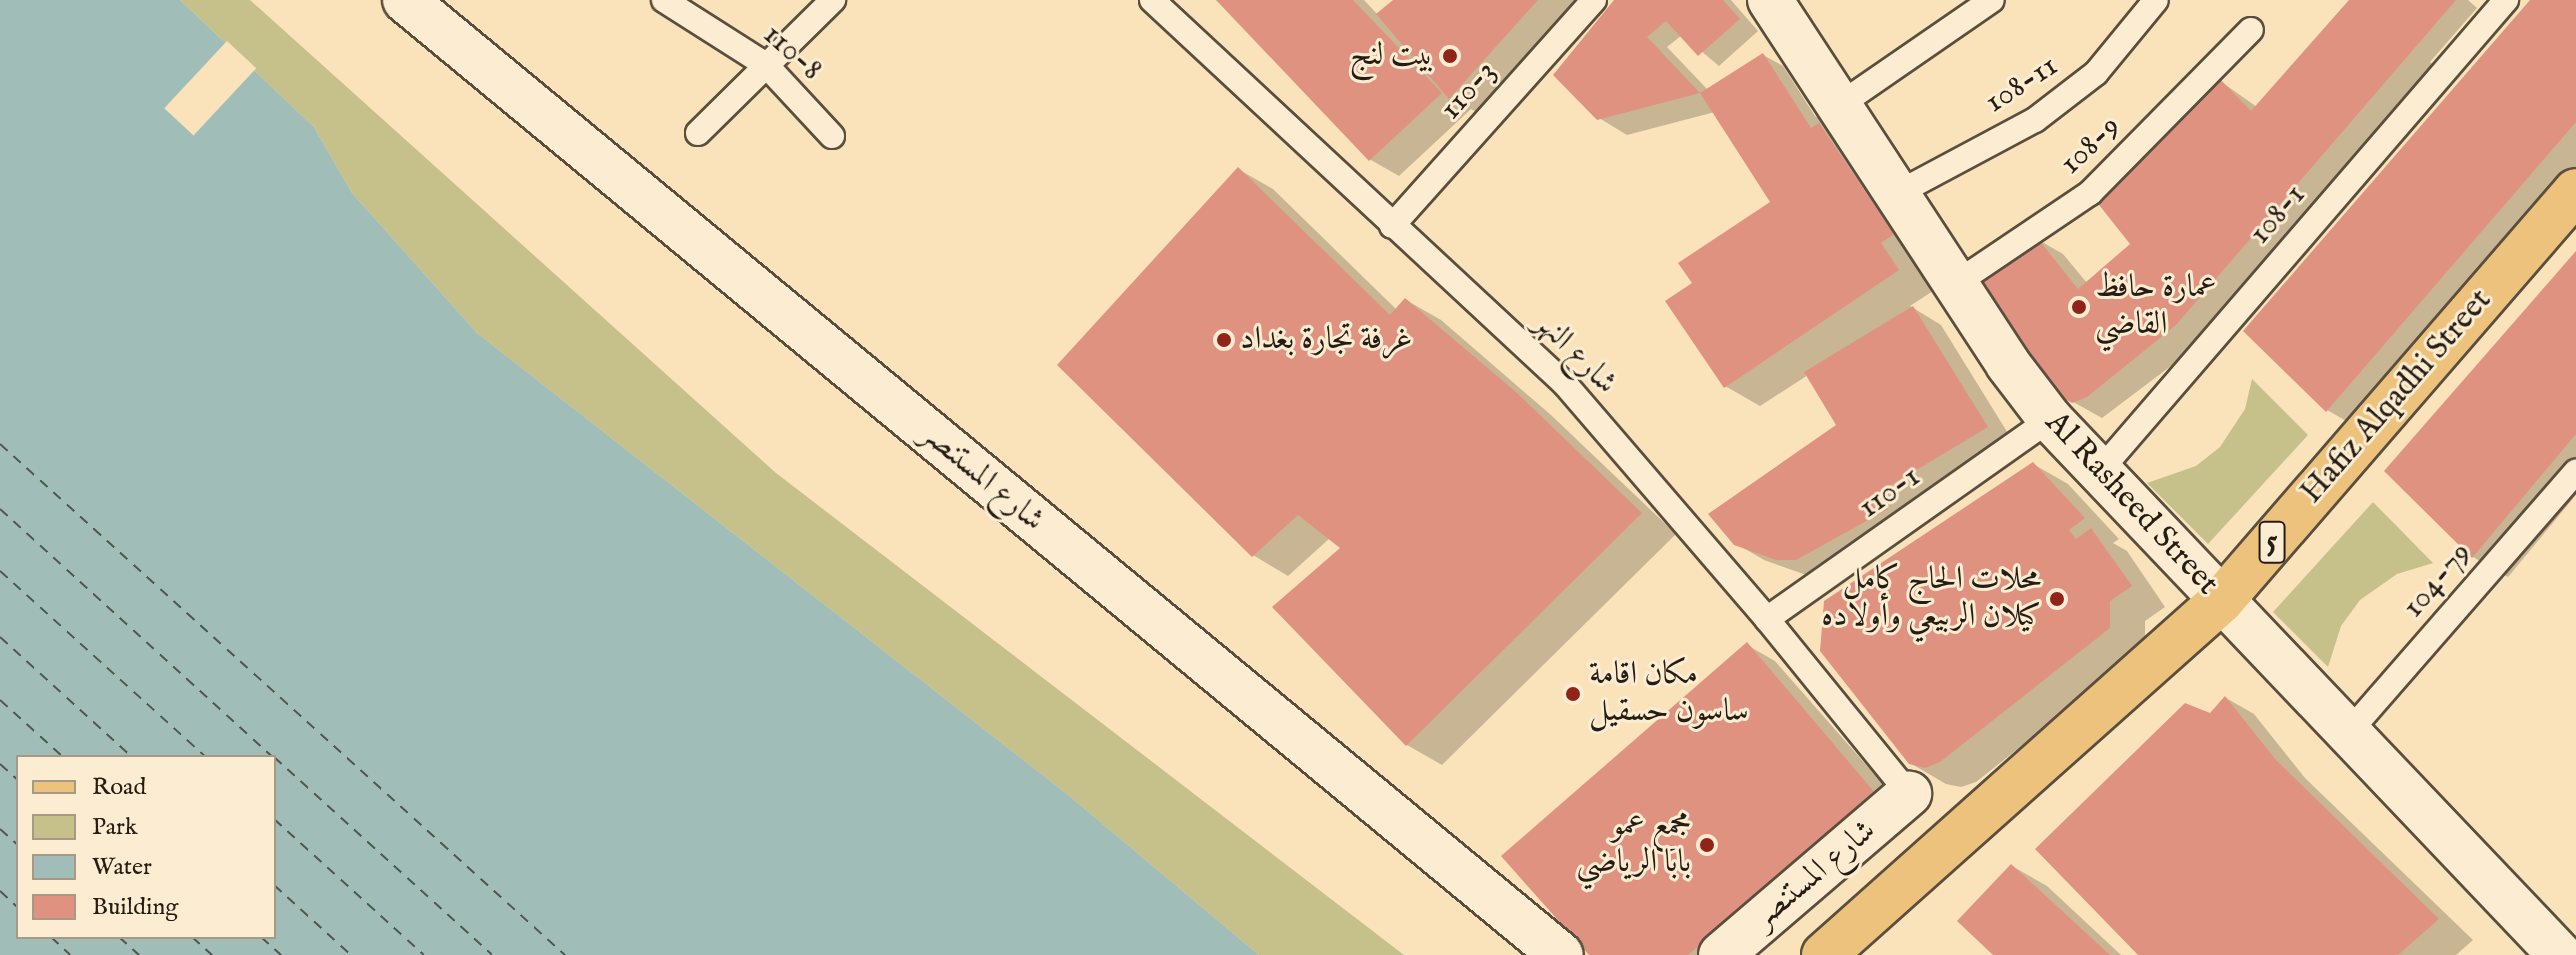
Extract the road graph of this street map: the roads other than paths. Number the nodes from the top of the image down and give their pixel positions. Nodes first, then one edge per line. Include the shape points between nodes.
1 (405, 0) edge
2 (664, 0) edge
3 (833, 0) edge
4 (1152, 0) edge
5 (1594, 0) edge
6 (1770, 0) edge
7 (1992, 0) edge
8 (2156, 0) edge
9 (2506, 0) edge
10 (2251, 30) dead end
11 (766, 65) junction
12 (1841, 104) junction
13 (698, 133) dead end
14 (832, 136) dead end
15 (2576, 191) edge
16 (1898, 193) junction
17 (1392, 226) junction
18 (1955, 284) junction
19 (2050, 419) junction
20 (2576, 472) edge
21 (2098, 473) junction
22 (2221, 601) junction
23 (1767, 619) junction
24 (2348, 733) junction
25 (1909, 794) joint
26 (2554, 953) edge
27 (1561, 955) edge
28 (1721, 955) edge
29 (1824, 955) edge

1 - 27 street, شارع المستنصر
2 - 11 lane, 110-8
3 - 11 lane
4 - 17 lane, شارع النهر
5 - 17 lane, 110-3
6 - 12 street, Al Rasheed Street
7 - 12 lane
8 - 16 lane, 108-11 via 2096,73 2035,120
9 - 21 lane, 108-1
10 - 18 lane, 108-9 via 2090,193
11 - 13 lane
11 - 14 lane, 110-8
12 - 16 street, Al Rasheed Street
15 - 22 main road, Hafiz Alqadhi Street / 5
16 - 18 street, Al Rasheed Street
17 - 23 lane, شارع النهر via 1565,384
18 - 19 street, Al Rasheed Street
19 - 21 street, Al Rasheed Street
19 - 23 lane, 110-1
20 - 24 lane, 104-79
21 - 22 street, Al Rasheed Street
22 - 24 street, Al Rasheed Street
22 - 29 main road, Hafiz Alqadhi Street / 5
23 - 25 lane, شارع النهر
24 - 26 street, Al Rasheed Street
25 - 28 street, شارع المستنصر

